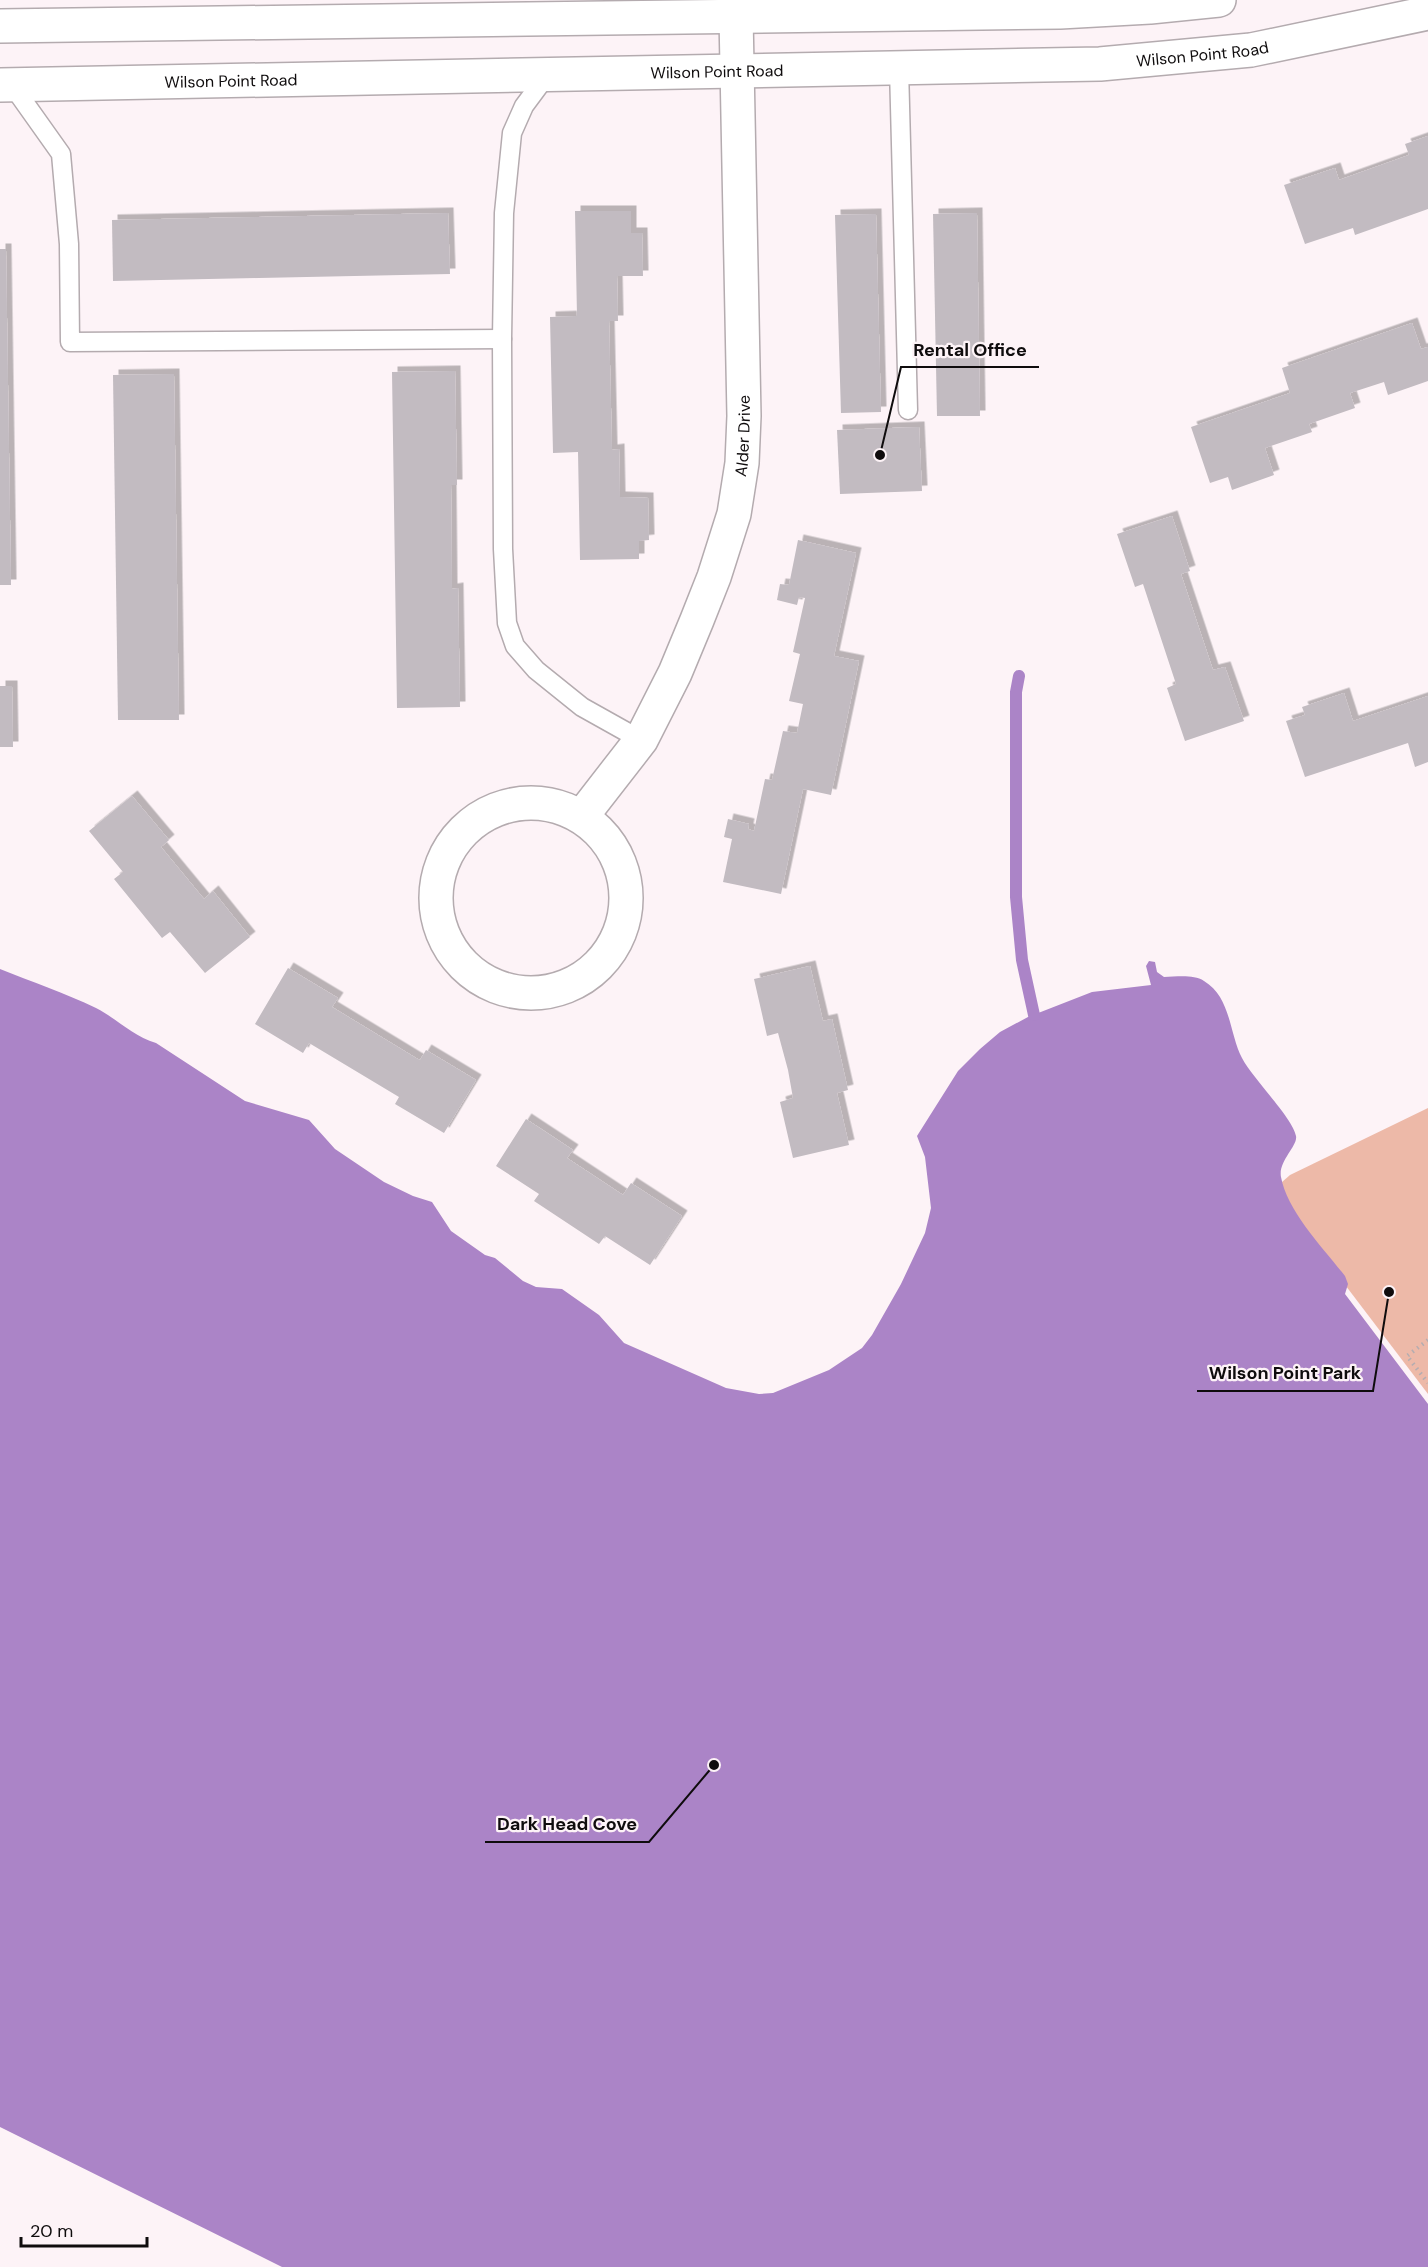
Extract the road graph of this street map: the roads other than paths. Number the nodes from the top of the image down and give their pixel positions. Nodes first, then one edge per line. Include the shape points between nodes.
1 (1219, 0) edge
2 (1428, 13) edge
3 (736, 16) junction
4 (0, 26) edge
5 (900, 68) junction
6 (738, 71) junction
7 (547, 75) junction
8 (6, 85) edge
9 (502, 339) junction
10 (908, 410) dead end
11 (641, 740) junction
12 (582, 816) junction

1 - 3 street via 1060,12
2 - 5 street, Wilson Point Road via 1251,50 1180,58 1077,65
3 - 4 street
3 - 6 street, Alder Drive
5 - 6 street, Wilson Point Road
5 - 10 lane
6 - 7 street, Wilson Point Road
6 - 11 street, Alder Drive via 742,463 734,514 714,577 675,673
7 - 8 street, Wilson Point Road
7 - 9 lane via 524,106 512,133 504,213
8 - 9 lane via 61,154 69,244 69,342
9 - 11 lane via 507,623 516,646 536,670 582,706
11 - 12 street, Alder Drive
12 - 12 street via 554,804 523,802 494,809 468,825 449,848 437,876 435,906 442,935 458,961 483,982 514,993 548,993 579,982 604,961 621,932 627,900 621,867 606,838

